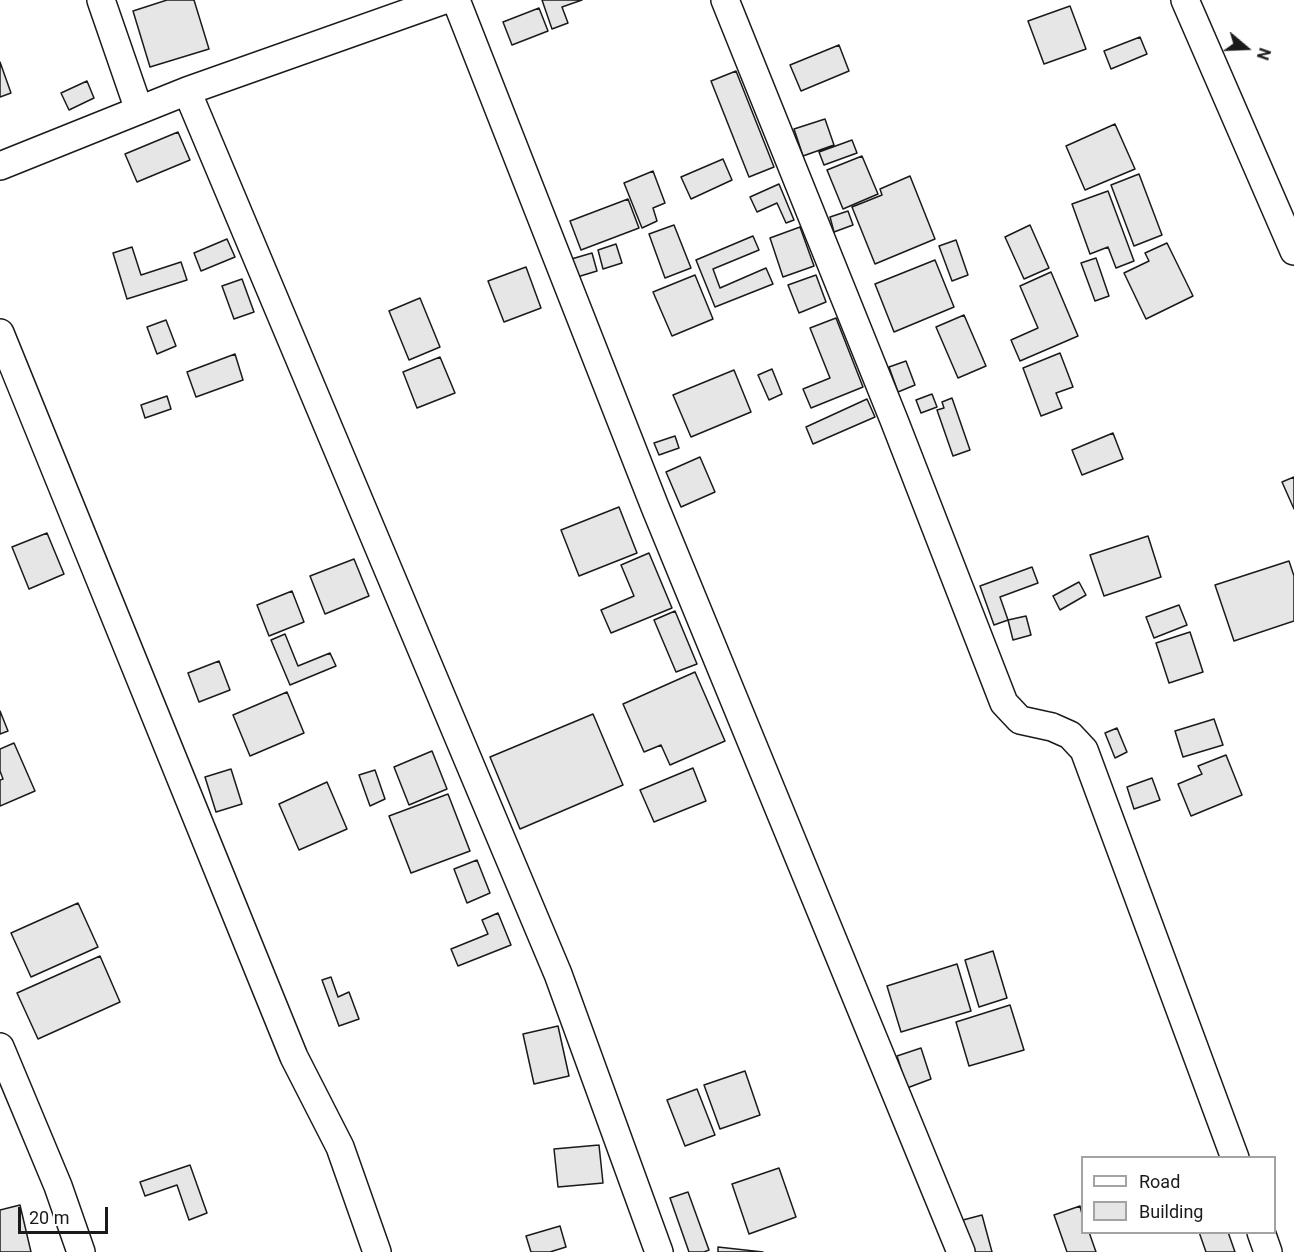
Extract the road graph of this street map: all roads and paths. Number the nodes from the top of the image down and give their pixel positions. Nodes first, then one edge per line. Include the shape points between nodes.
1 (101, 0) edge
2 (444, 0) edge
3 (456, 0) edge
4 (725, 0) edge
5 (1185, 0) edge
6 (187, 91) junction
7 (139, 110) junction
8 (0, 166) edge
9 (1294, 251) edge
10 (0, 333) edge
11 (0, 1047) edge
12 (1234, 1156) edge
13 (1261, 1234) edge
14 (81, 1252) edge
15 (376, 1252) edge
16 (659, 1252) edge
17 (961, 1252) edge
18 (1268, 1252) edge

1 - 7 street
2 - 6 street
3 - 17 street via 655,507
4 - 12 street via 1004,703 1020,720 1070,735 1084,750
5 - 9 street
6 - 7 street
6 - 16 street via 558,974
7 - 8 street
10 - 15 street via 294,1058 340,1147
11 - 14 street
13 - 18 street

